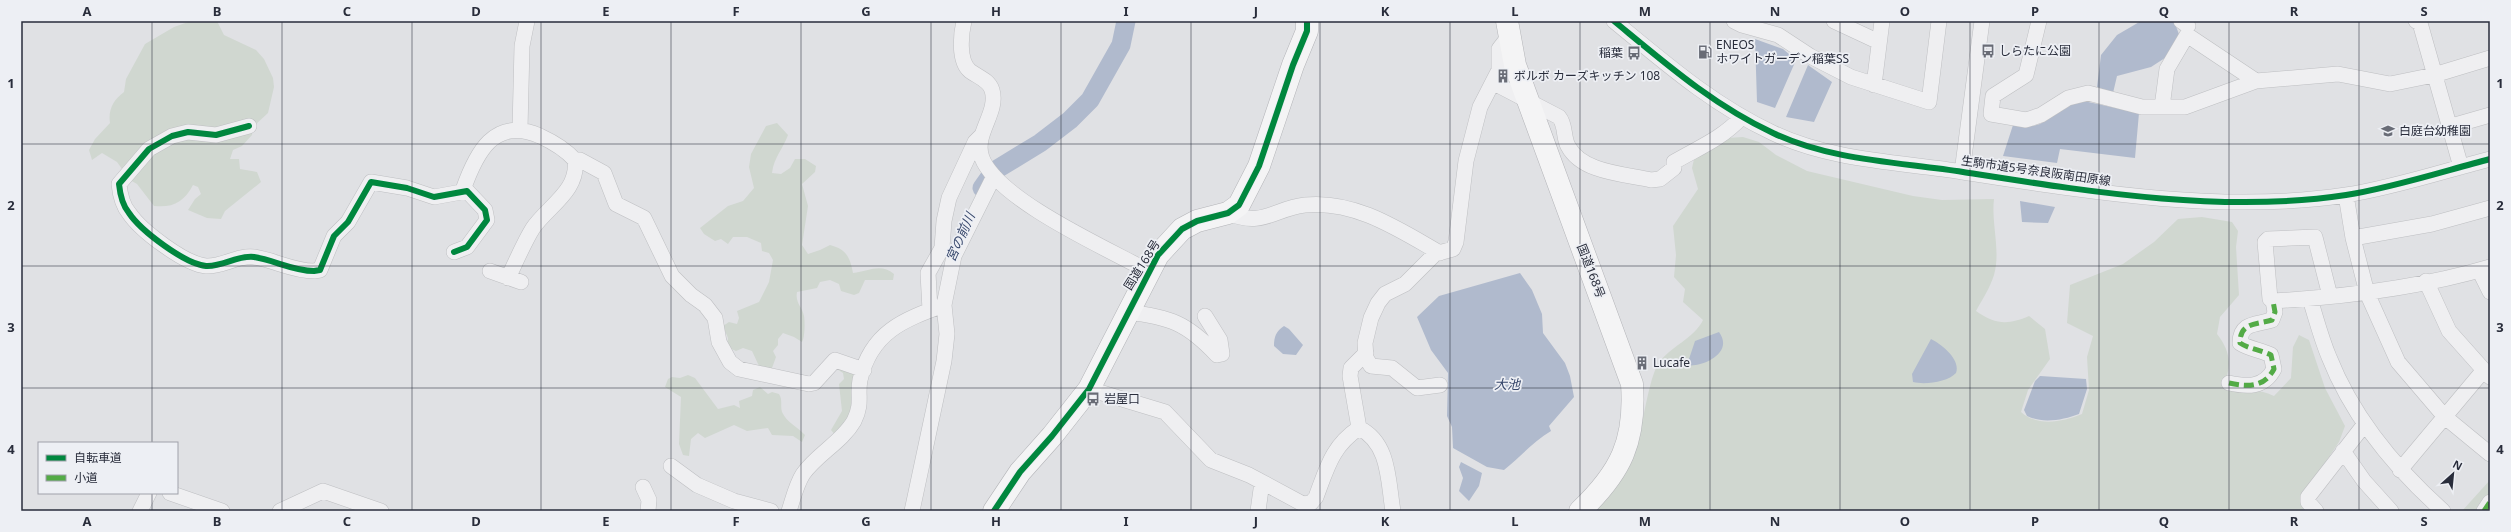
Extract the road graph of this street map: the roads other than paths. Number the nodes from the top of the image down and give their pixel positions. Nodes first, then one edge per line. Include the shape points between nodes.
1 (527, 21) edge
2 (964, 21) edge
3 (1307, 21) edge
4 (1614, 21) edge
5 (1734, 21) edge
6 (1834, 21) edge
7 (1882, 21) edge
8 (1939, 21) edge
9 (1982, 21) edge
10 (2039, 21) edge
11 (2421, 22) edge
12 (2186, 26) edge
13 (1510, 27) edge
14 (1879, 42) junction
15 (2490, 58) edge
16 (2434, 74) junction
17 (2256, 81) junction
18 (1494, 83) junction
19 (1874, 85) junction
20 (1528, 99) junction
21 (2162, 107) junction
22 (1971, 111) junction
23 (1991, 114) junction
24 (2490, 115) edge
25 (1742, 117) junction
26 (248, 126) dead end
27 (2448, 127) junction
28 (520, 129) junction
29 (982, 134) junction
30 (2490, 159) edge
31 (575, 160) junction
32 (2461, 167) junction
33 (1962, 172) junction
34 (992, 174) junction
35 (463, 190) junction
36 (2346, 195) junction
37 (2490, 208) edge
38 (1228, 213) junction
39 (2353, 238) junction
40 (454, 252) dead end
41 (1440, 253) junction
42 (2485, 268) edge
43 (490, 271) dead end
44 (1148, 271) junction
45 (2426, 281) junction
46 (2490, 292) edge
47 (2366, 293) junction
48 (2330, 296) junction
49 (2310, 299) junction
50 (2273, 301) junction
51 (944, 305) junction
52 (930, 310) junction
53 (1127, 312) junction
54 (1205, 316) dead end
55 (1366, 353) junction
56 (864, 370) junction
57 (2486, 374) edge
58 (2228, 383) dead end
59 (1440, 385) dead end
60 (1089, 389) junction
61 (2445, 417) junction
62 (2364, 425) junction
63 (1359, 428) junction
64 (2343, 451) junction
65 (2490, 454) edge
66 (671, 466) dead end
67 (2400, 470) junction
68 (1262, 482) junction
69 (643, 487) dead end
70 (148, 494) edge
71 (173, 494) edge
72 (2490, 502) edge
73 (140, 511) edge
74 (222, 511) edge
75 (280, 511) edge
76 (381, 511) edge
77 (648, 511) edge
78 (771, 511) edge
79 (789, 511) edge
80 (912, 511) edge
81 (994, 511) edge
82 (1258, 511) edge
83 (1393, 511) edge
84 (1580, 511) edge
85 (2316, 511) edge
86 (2390, 511) edge
87 (2443, 511) edge
88 (2484, 511) edge

1 - 28 street via 522,46
2 - 29 street via 964,61 968,69 988,82 994,96
3 - 38 highway via 1307,31 1259,166 1239,204
4 - 25 street, 生駒市道5号奈良阪南田原線 via 1687,82
5 - 19 street via 1778,35 1810,56
6 - 14 street
7 - 14 street
8 - 19 street via 1929,102
9 - 22 street
10 - 23 street via 2026,75 1993,96
11 - 16 street
12 - 17 street
12 - 21 street via 2167,69
13 - 18 street via 1499,49 1499,70
13 - 20 highway, 国道168号 via 1515,65
14 - 19 street
15 - 16 street
16 - 17 street via 2390,84 2338,74
16 - 27 street
17 - 21 street via 2185,107
18 - 20 street
18 - 41 street via 1480,107 1466,161 1456,242 1453,249
20 - 25 street via 1559,117 1568,146 1591,166 1651,180 1660,179 1674,168 1674,162 1719,138
20 - 84 highway, 国道168号 via 1632,384 1632,429 1624,454 1613,476
21 - 23 street via 2142,106 2088,93 2068,98 2041,115 2026,120
22 - 23 street
22 - 33 street
24 - 27 street
25 - 33 street, 生駒市道5号奈良阪南田原線 via 1774,134 1832,152 1888,163
26 - 35 street via 216,135 188,132 172,136 149,148 119,184 129,213 175,254 204,265 253,257 314,271 320,270 334,236 348,222 371,182 407,188 434,197
27 - 32 street
28 - 31 street via 550,141 567,151
28 - 35 street via 500,133 485,147 476,158
29 - 34 street via 982,157
29 - 52 street via 975,142 949,198 942,248 928,273
30 - 32 street, 生駒市道5号奈良阪南田原線
31 - 43 street via 574,178 568,190 539,220 514,280
31 - 56 street via 580,160 604,173 616,204 644,218 672,276 705,305 715,318 719,342 730,362 739,369 809,384 835,360
32 - 36 street, 生駒市道5号奈良阪南田原線
33 - 36 street, 生駒市道5号奈良阪南田原線 via 2028,184 2224,202
34 - 44 street via 1006,188 1056,221
34 - 51 street via 954,256
35 - 40 street via 471,193 485,210 488,220 467,247
36 - 39 street
37 - 39 street via 2432,224
38 - 41 street via 1239,218 1258,218 1303,205 1345,206 1384,222
38 - 44 highway, 国道168号 via 1197,221 1182,229 1158,255
39 - 47 street
41 - 55 street via 1430,258 1405,284 1385,294 1371,318 1365,344
42 - 45 street
42 - 46 street
44 - 53 highway, 国道168号
45 - 47 street
45 - 57 street via 2448,331
47 - 48 street
47 - 61 street via 2398,362
48 - 49 street
48 - 50 street via 2315,237 2268,239 2266,249 2270,299
49 - 50 street
49 - 62 street via 2329,358
50 - 58 street via 2275,312 2272,320 2249,324 2243,329 2240,343 2271,355 2274,369 2262,383 2248,386
51 - 52 street
51 - 80 street via 947,334 944,361
52 - 56 street via 884,333
53 - 54 street via 1146,314 1184,326 1198,335 1217,355 1222,354 1220,340
53 - 60 highway, 国道168号
55 - 59 street via 1371,366 1392,368 1417,388
55 - 63 street via 1352,368 1350,376
56 - 79 street via 860,381 861,397 854,420 848,430 819,456 803,475
57 - 61 street
60 - 68 street via 1165,412 1211,460
60 - 81 highway, 国道168号 via 1020,472
61 - 65 street
61 - 67 street
62 - 64 street
62 - 67 street
63 - 68 street via 1343,439 1337,447 1316,498 1311,503 1303,504
63 - 83 street via 1370,434 1386,463
64 - 85 street via 2308,497 2308,502
64 - 86 street
66 - 78 street via 697,485 734,501
67 - 87 street
68 - 82 street
69 - 77 street via 649,500
70 - 73 street
71 - 74 street
72 - 88 street
75 - 76 street via 323,491

